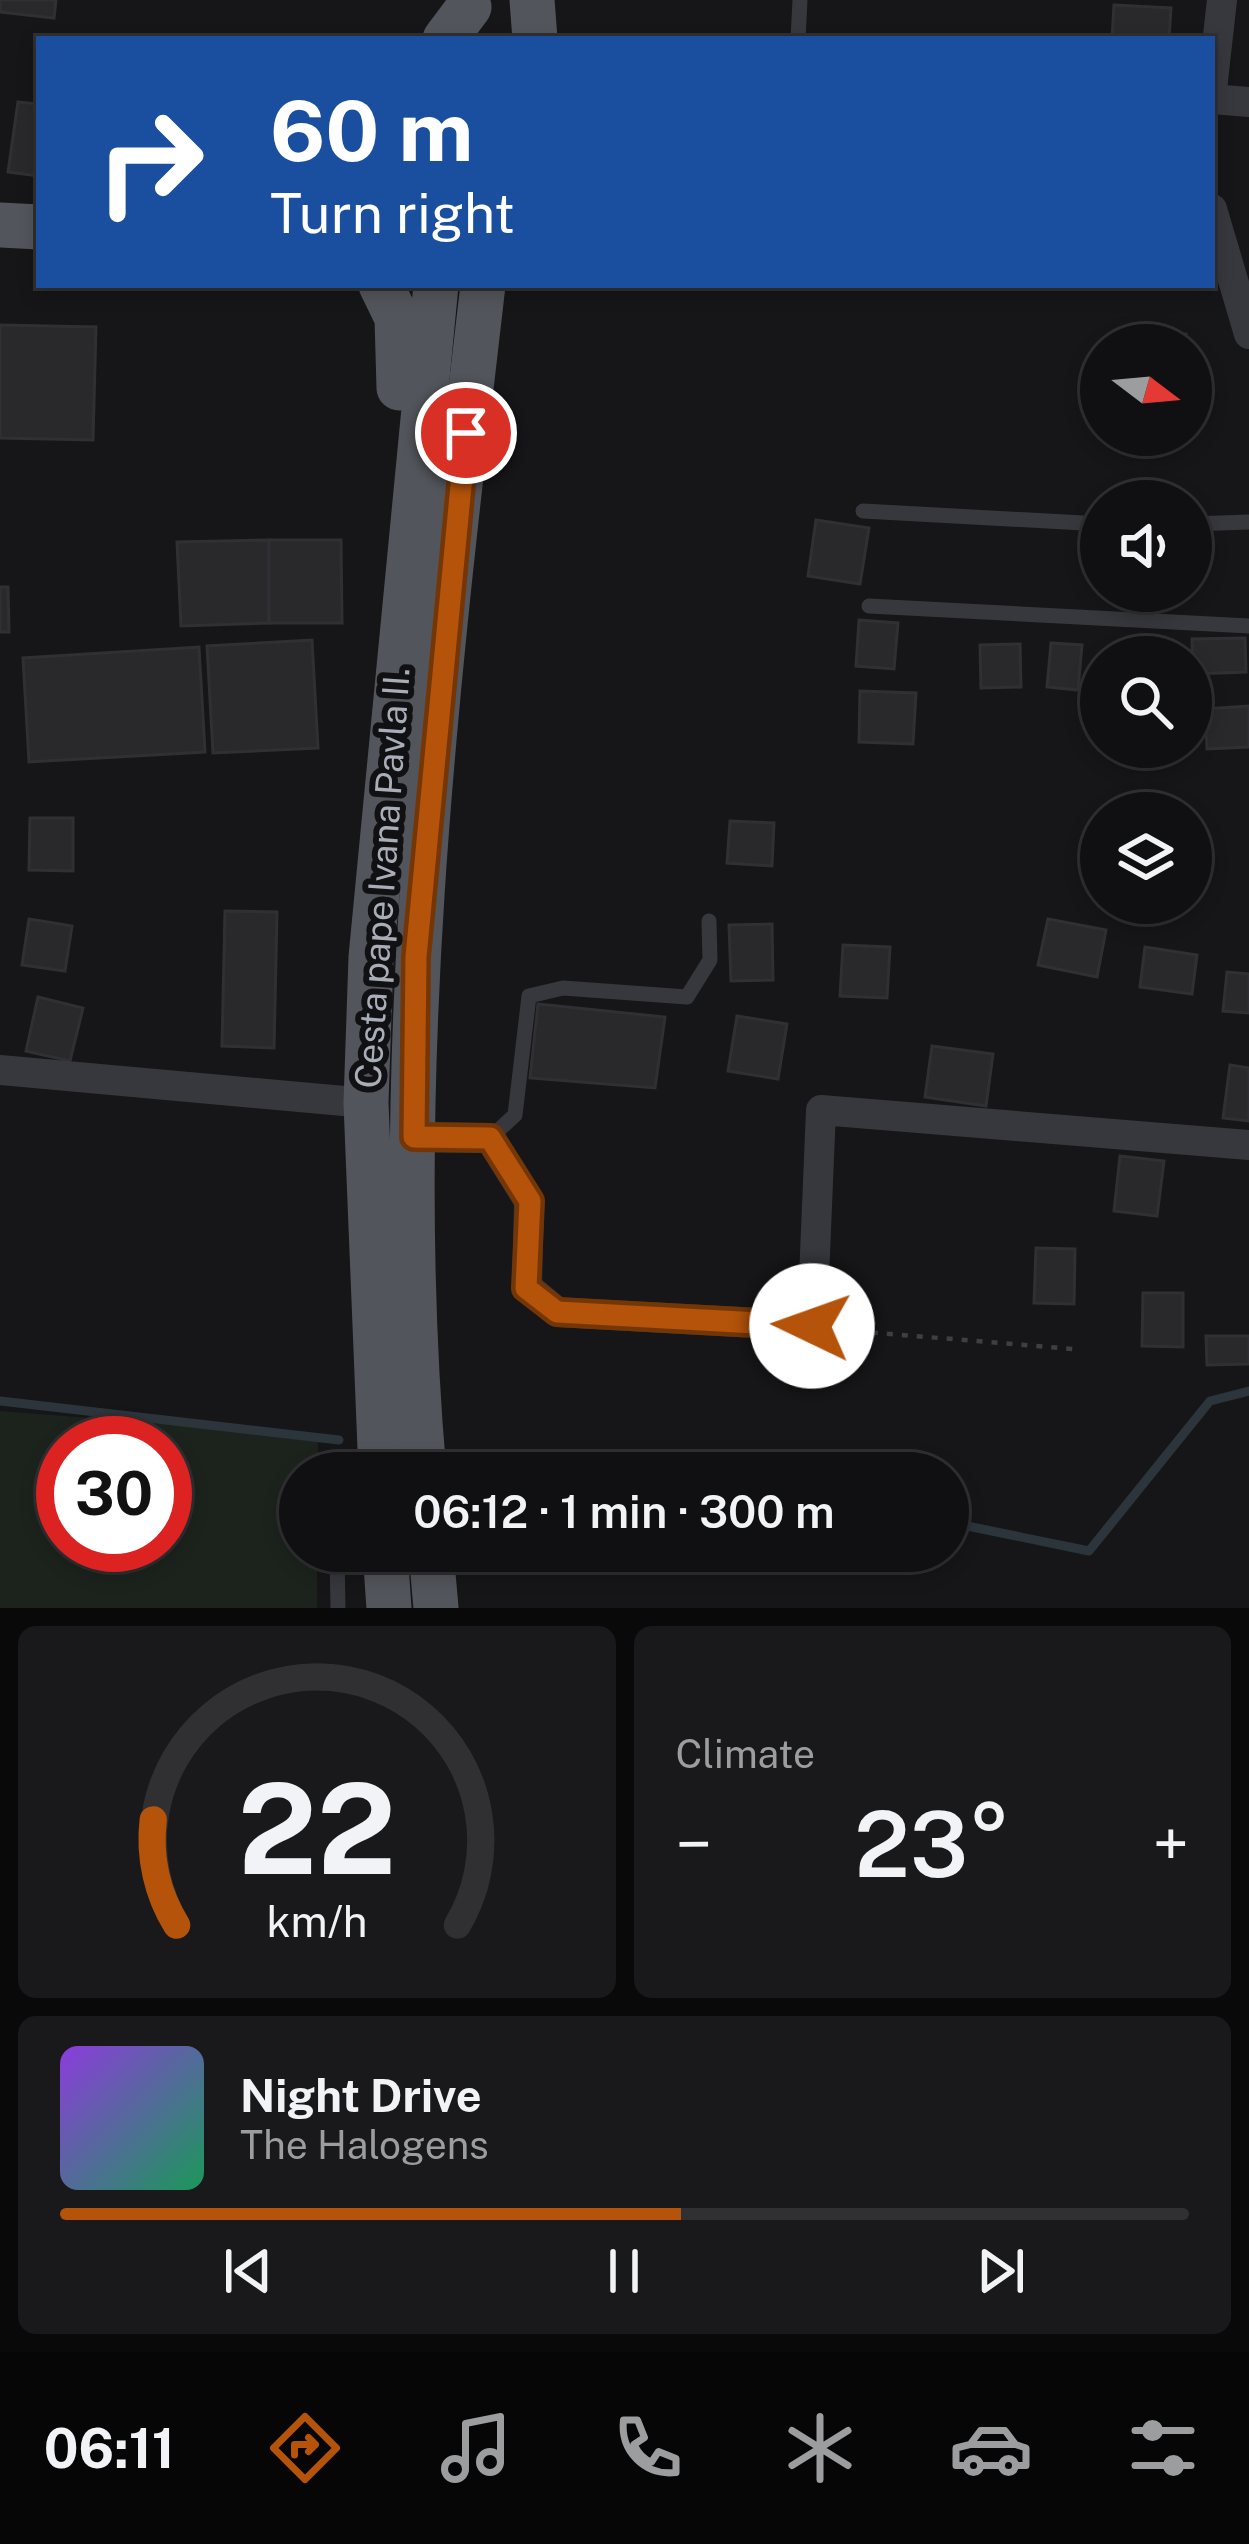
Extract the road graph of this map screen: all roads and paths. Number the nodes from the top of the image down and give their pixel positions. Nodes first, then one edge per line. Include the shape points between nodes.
1 (514, 0) edge
2 (532, 0) edge
3 (800, 0) edge
4 (1231, 2) edge
5 (510, 36) edge
6 (535, 36) edge
7 (798, 36) edge
8 (1215, 75) edge
9 (1215, 99) edge
10 (1249, 102) edge
11 (1215, 214) edge
12 (0, 225) edge
13 (36, 226) edge
14 (1237, 250) edge
15 (383, 288) edge
16 (436, 288) edge
17 (483, 288) edge
18 (508, 288) edge
19 (1249, 334) edge
20 (471, 389) junction
21 (418, 441) junction
22 (862, 511) dead end
23 (1249, 522) edge
24 (1080, 523) edge
25 (1212, 523) edge
26 (869, 606) dead end
27 (1249, 626) edge
28 (709, 921) dead end
29 (0, 1070) edge
30 (366, 1103) junction
31 (414, 1137) junction
32 (490, 1138) junction
33 (1249, 1145) edge
34 (812, 1326) junction
35 (1073, 1348) dead end
36 (380, 1452) edge
37 (423, 1452) edge
38 (337, 1572) edge
39 (387, 1572) edge
40 (433, 1572) edge
41 (338, 1608) edge
42 (389, 1608) edge
43 (436, 1608) edge

1 - 5 main road
2 - 6 main road
3 - 7 lane
4 - 8 street
9 - 10 street
11 - 14 street
12 - 13 main road
14 - 19 street
15 - 21 main road via 398,318 399,395
16 - 21 main road, Cesta pape Ivana Pavla II.
17 - 20 main road, Cesta pape Ivana Pavla II.
18 - 20 main road via 500,343
20 - 31 main road, Cesta pape Ivana Pavla II. via 418,933
21 - 30 main road, Cesta pape Ivana Pavla II. via 380,830
22 - 24 lane
23 - 25 lane
26 - 27 lane
28 - 32 lane via 710,960 687,997 563,988 529,996 515,1114
29 - 30 street
30 - 36 main road, Cesta pape Ivana Pavla II.
31 - 32 street
31 - 37 main road, Cesta pape Ivana Pavla II.
32 - 34 street via 530,1201 526,1288 557,1312
33 - 34 street via 821,1110
34 - 35 path
38 - 41 lane
39 - 42 main road
40 - 43 main road

